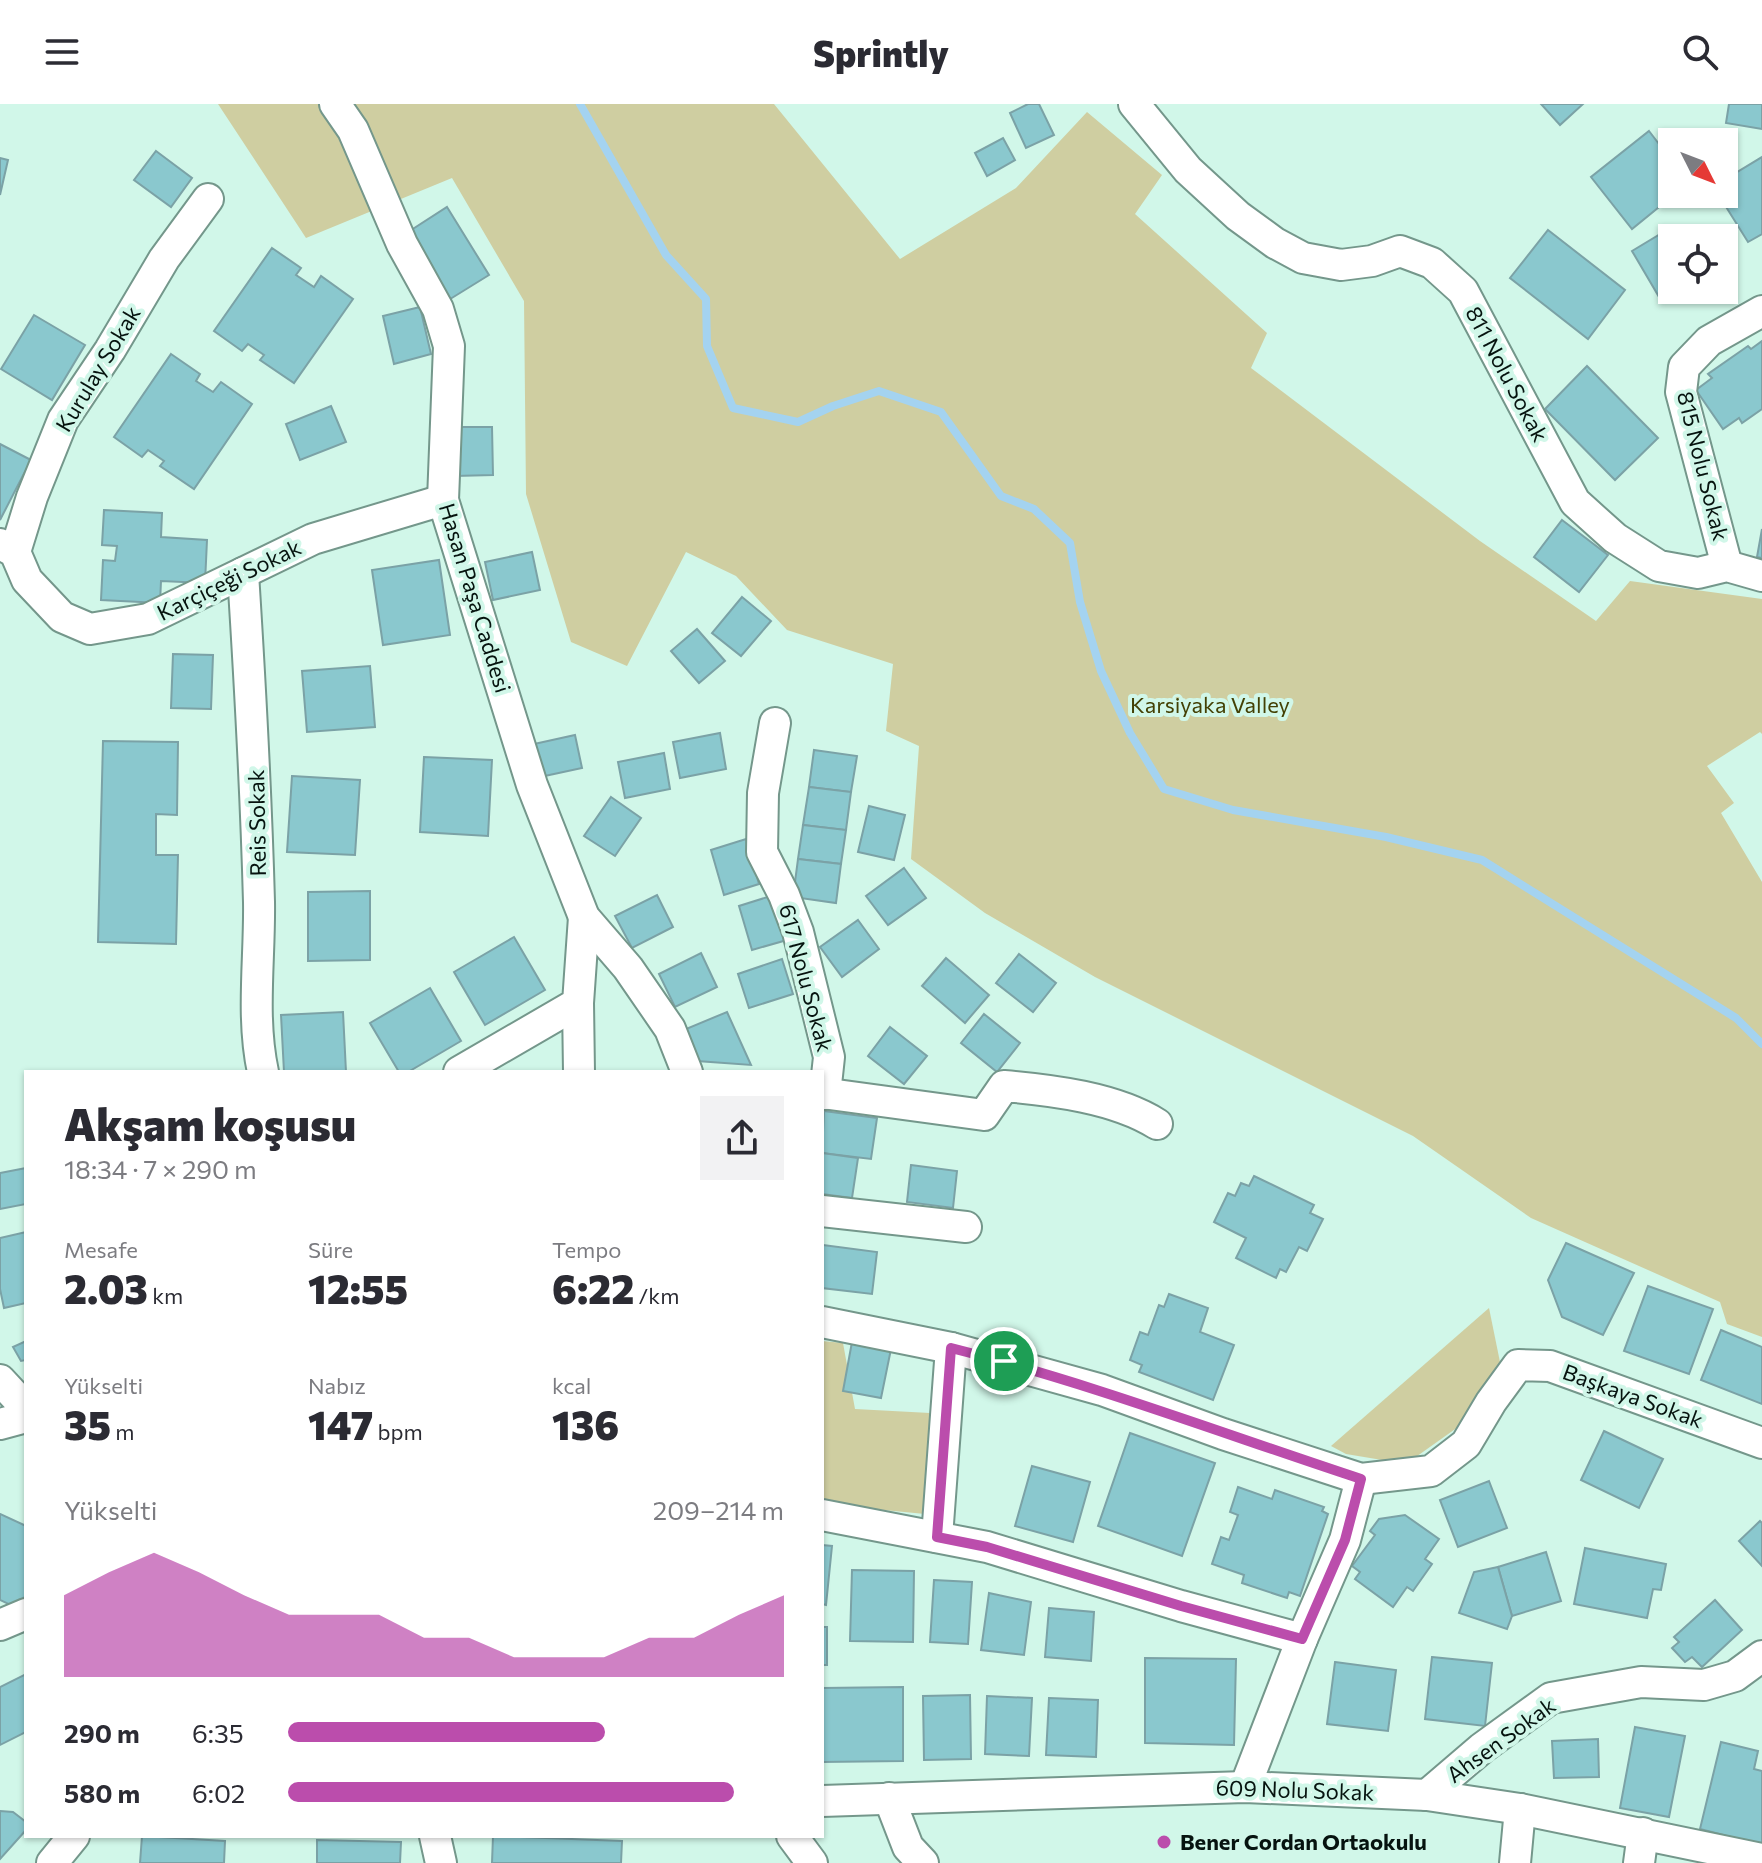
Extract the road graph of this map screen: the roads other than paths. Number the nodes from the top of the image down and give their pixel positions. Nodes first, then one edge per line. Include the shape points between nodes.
1 (335, 104) edge
2 (1134, 104) edge
3 (208, 199) dead end
4 (1762, 311) edge
5 (443, 500) junction
6 (7, 548) edge
7 (1727, 566) junction
8 (243, 573) junction
9 (1762, 576) edge
10 (775, 723) dead end
11 (584, 917) junction
12 (578, 1003) junction
13 (263, 1070) edge
14 (462, 1070) edge
15 (579, 1070) edge
16 (686, 1070) edge
17 (824, 1094) edge
18 (1157, 1124) dead end
19 (824, 1211) edge
20 (966, 1227) dead end
21 (824, 1322) edge
22 (951, 1348) junction
23 (0, 1380) edge
24 (24, 1406) edge
25 (24, 1418) edge
26 (0, 1424) edge
27 (1762, 1443) edge
28 (1361, 1479) junction
29 (824, 1515) edge
30 (937, 1537) junction
31 (24, 1615) edge
32 (0, 1625) edge
33 (1302, 1639) junction
34 (1762, 1656) edge
35 (1245, 1787) junction
36 (1427, 1795) junction
37 (889, 1798) junction
38 (824, 1801) edge
39 (1520, 1809) junction
40 (1643, 1833) junction
41 (72, 1838) edge
42 (435, 1838) edge
43 (793, 1838) edge
44 (1752, 1860) edge
45 (52, 1863) edge
46 (441, 1863) edge
47 (812, 1863) edge
48 (923, 1863) edge
49 (1515, 1863) edge
50 (1639, 1863) edge

1 - 5 street, Hasan Paşa Caddesi via 353,130 402,244 438,309 449,346
2 - 7 street, 811 Nolu Sokak via 1188,170 1238,216 1303,258 1341,265 1400,251 1432,263 1463,291 1575,502 1615,538 1659,566 1698,573
3 - 6 street, Kurulay Sokak via 63,420
4 - 7 street, 815 Nolu Sokak via 1709,341 1684,367 1681,392
5 - 8 street, Karçiçeği Sokak via 313,539
5 - 11 street, Hasan Paşa Caddesi via 532,785
6 - 8 street, Karçiçeği Sokak via 27,580 62,617 90,629 148,619
7 - 9 street, 811 Nolu Sokak
8 - 13 street, Reis Sokak via 255,754 257,1045
10 - 17 street, 617 Nolu Sokak via 763,793 762,852 798,932 829,1057
11 - 12 street
11 - 16 street, Hasan Paşa Caddesi via 670,1029
12 - 14 street
12 - 15 street
17 - 18 street via 984,1115 1004,1086 1047,1090 1138,1112
19 - 20 street
21 - 22 street
22 - 28 street via 1102,1390
22 - 30 street
23 - 24 street
25 - 26 street
27 - 28 street, Başkaya Sokak via 1550,1366 1518,1365 1466,1444 1431,1471
28 - 33 street via 1345,1540
29 - 30 street
30 - 33 street
31 - 32 street
33 - 35 street
34 - 36 street, Ahsen Sokak via 1735,1676 1704,1685 1641,1682 1551,1698
35 - 36 street, 609 Nolu Sokak
35 - 37 street, 609 Nolu Sokak
36 - 39 street, 609 Nolu Sokak
37 - 38 street, 609 Nolu Sokak
37 - 48 street via 908,1847
39 - 40 street, 609 Nolu Sokak
39 - 49 street
40 - 44 street, 609 Nolu Sokak
40 - 50 street
41 - 45 street
42 - 46 street
43 - 47 street

